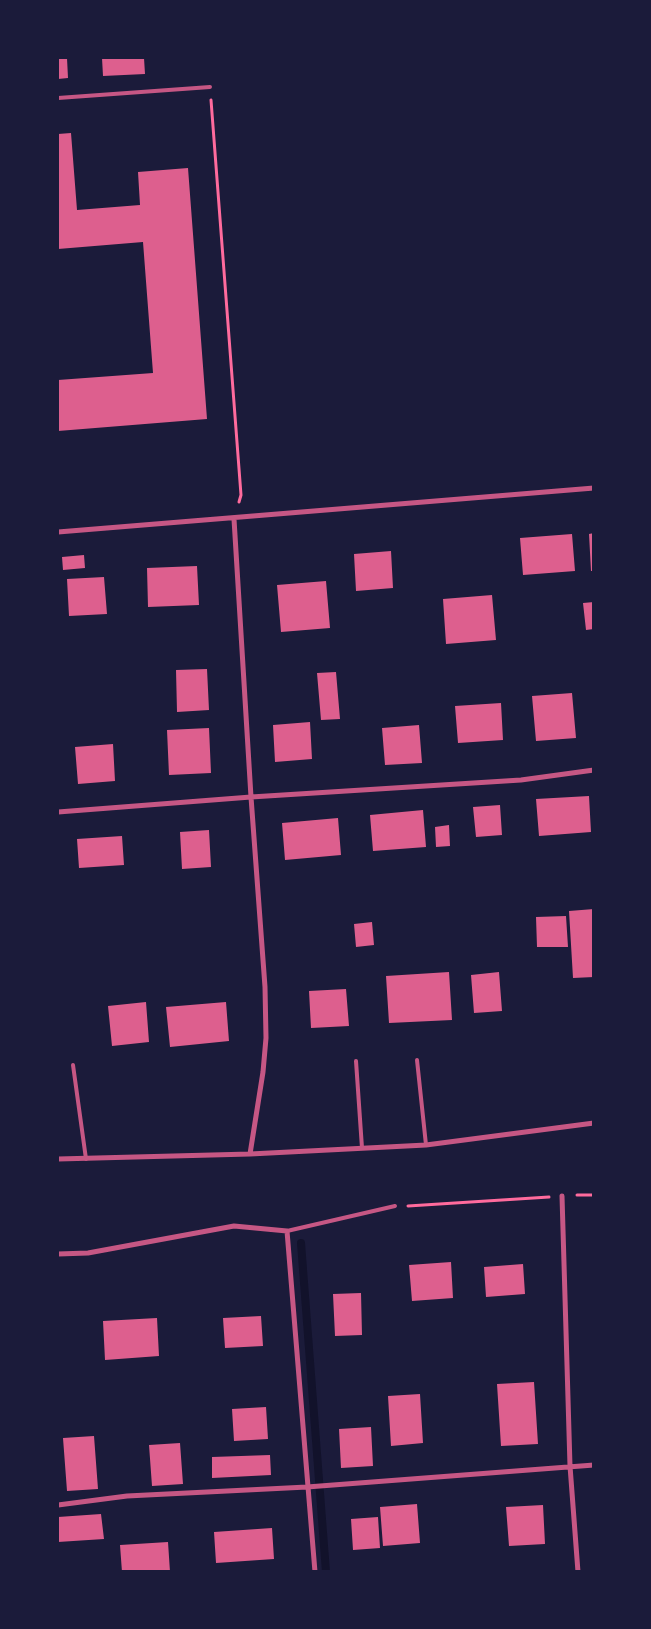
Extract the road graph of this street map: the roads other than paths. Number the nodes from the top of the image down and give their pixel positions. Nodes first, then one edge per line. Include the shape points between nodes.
1 (210, 87) road end
2 (58, 98) edge
3 (594, 488) edge
4 (234, 519) junction
5 (58, 532) edge
6 (594, 770) edge
7 (251, 797) junction
8 (58, 812) edge
9 (417, 1060) dead end
10 (356, 1061) dead end
11 (73, 1065) dead end
12 (594, 1123) edge
13 (426, 1145) junction
14 (362, 1148) junction
15 (250, 1154) junction
16 (58, 1159) edge
17 (86, 1159) junction
18 (562, 1196) road end
19 (395, 1206) road end
20 (287, 1231) junction
21 (58, 1254) edge
22 (594, 1465) edge
23 (570, 1466) junction
24 (307, 1487) junction
25 (58, 1505) edge
26 (315, 1572) edge
27 (578, 1572) edge

1 - 2 lane
3 - 4 street
4 - 5 street
4 - 7 street
6 - 7 street via 521,780
7 - 8 street
7 - 15 street via 266,1038
9 - 13 lane
10 - 14 lane
11 - 17 lane
12 - 13 street
13 - 14 street
14 - 15 street
15 - 17 street
16 - 17 street
18 - 23 street
19 - 20 lane
20 - 21 street via 234,1226 88,1253
20 - 24 street
22 - 23 street
23 - 24 street
23 - 27 street
24 - 25 street via 127,1496
24 - 26 street

